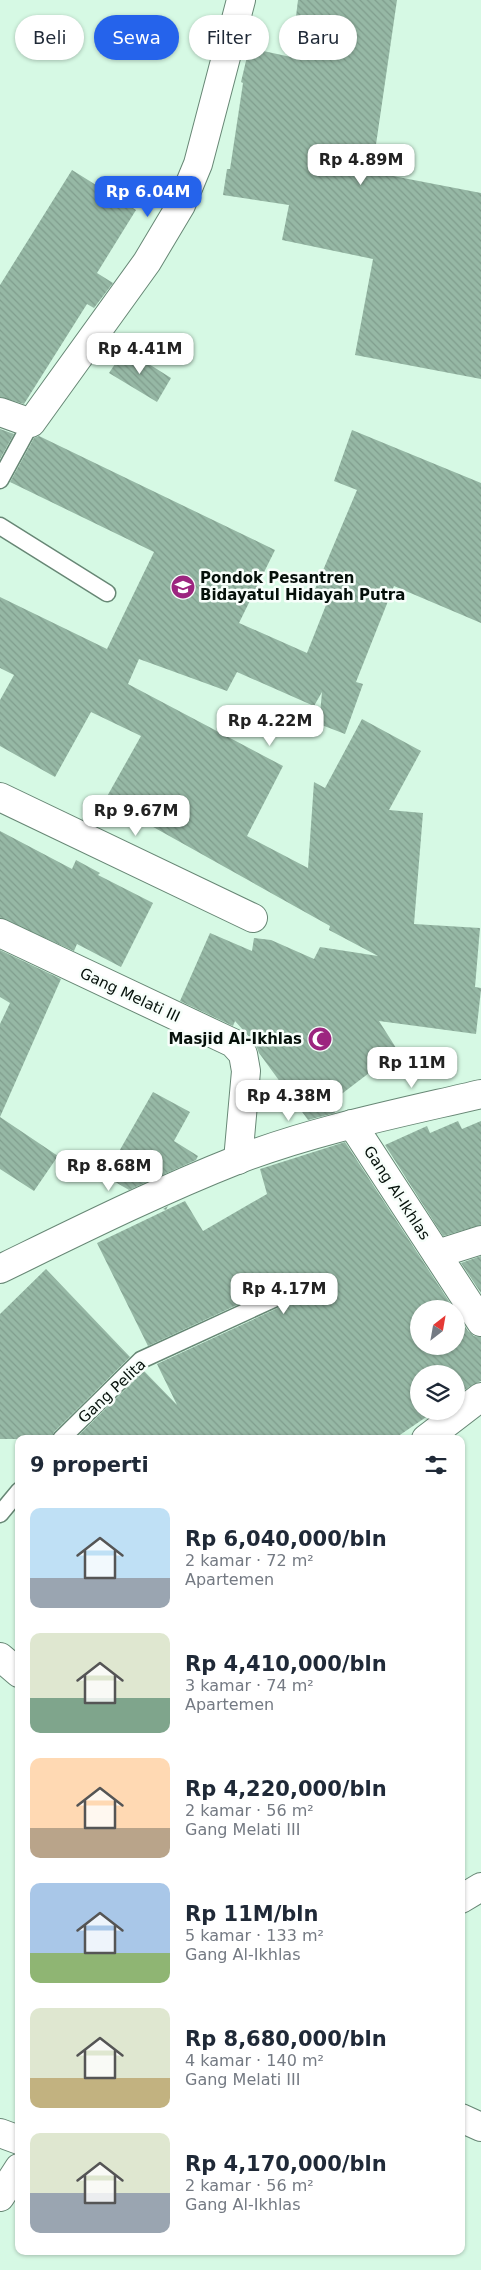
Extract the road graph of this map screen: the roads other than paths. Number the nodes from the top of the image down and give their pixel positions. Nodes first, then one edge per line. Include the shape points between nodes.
1 (241, 0) edge
2 (0, 412) edge
3 (31, 422) junction
4 (0, 480) edge
5 (0, 526) edge
6 (107, 593) dead end
7 (0, 797) edge
8 (253, 918) dead end
9 (0, 933) edge
10 (481, 1094) edge
11 (352, 1124) junction
12 (238, 1160) junction
13 (481, 1240) edge
14 (437, 1254) junction
15 (0, 1269) edge
16 (302, 1286) dead end
17 (481, 1322) edge
18 (481, 1397) edge
19 (65, 1435) edge
20 (431, 1435) edge
21 (15, 1496) edge
22 (0, 1514) edge
23 (0, 1657) edge
24 (15, 1670) edge
25 (481, 1887) edge
26 (465, 1897) edge
27 (465, 2120) edge
28 (481, 2127) edge
29 (0, 2133) edge
30 (15, 2139) edge
31 (15, 2174) edge
32 (0, 2197) edge

1 - 3 street via 198,164 181,205 147,262
2 - 3 street
3 - 4 lane
5 - 6 lane
7 - 8 street
9 - 12 street, Gang Melati III via 233,1043 243,1054 246,1071
10 - 11 street
11 - 12 street
11 - 14 street, Gang Al-Ikhlas
12 - 15 street via 120,1210
13 - 14 street
14 - 17 street, Gang Al-Ikhlas
16 - 19 lane, Gang Pelita via 141,1360
18 - 20 street
21 - 22 lane
23 - 24 street
25 - 26 street
27 - 28 street
29 - 30 street
31 - 32 street

